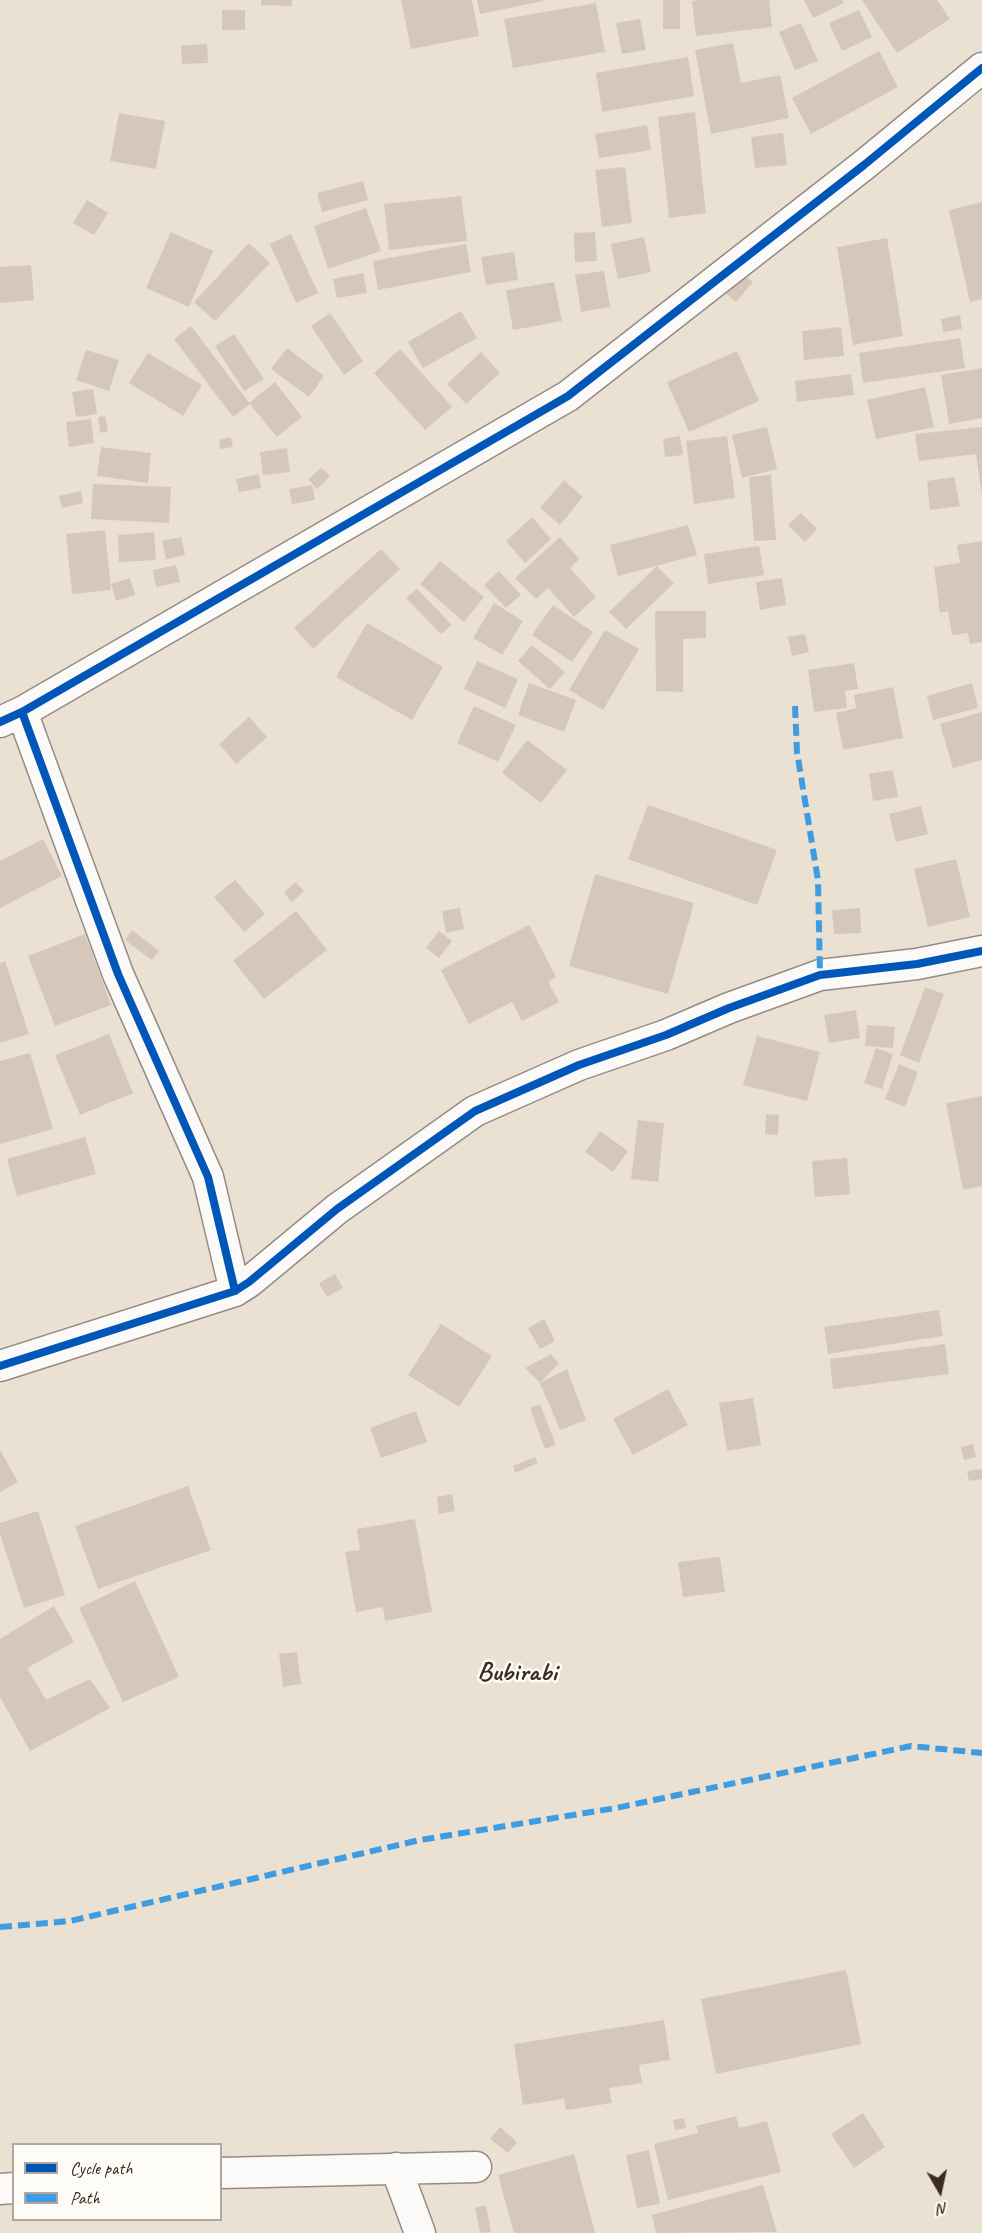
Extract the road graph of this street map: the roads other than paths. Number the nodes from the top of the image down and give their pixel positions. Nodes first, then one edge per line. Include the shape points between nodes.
1 (982, 68) edge
2 (11, 717) edge
3 (982, 951) edge
4 (235, 1291) junction
5 (0, 1366) edge
6 (476, 2167) dead end
7 (396, 2168) junction
8 (222, 2173) edge
9 (420, 2233) edge

1 - 2 street via 568,396
2 - 4 street via 208,1177
3 - 4 street via 917,964 820,975 579,1065 475,1112 336,1209
4 - 5 street
6 - 7 street
7 - 8 street
7 - 9 street

